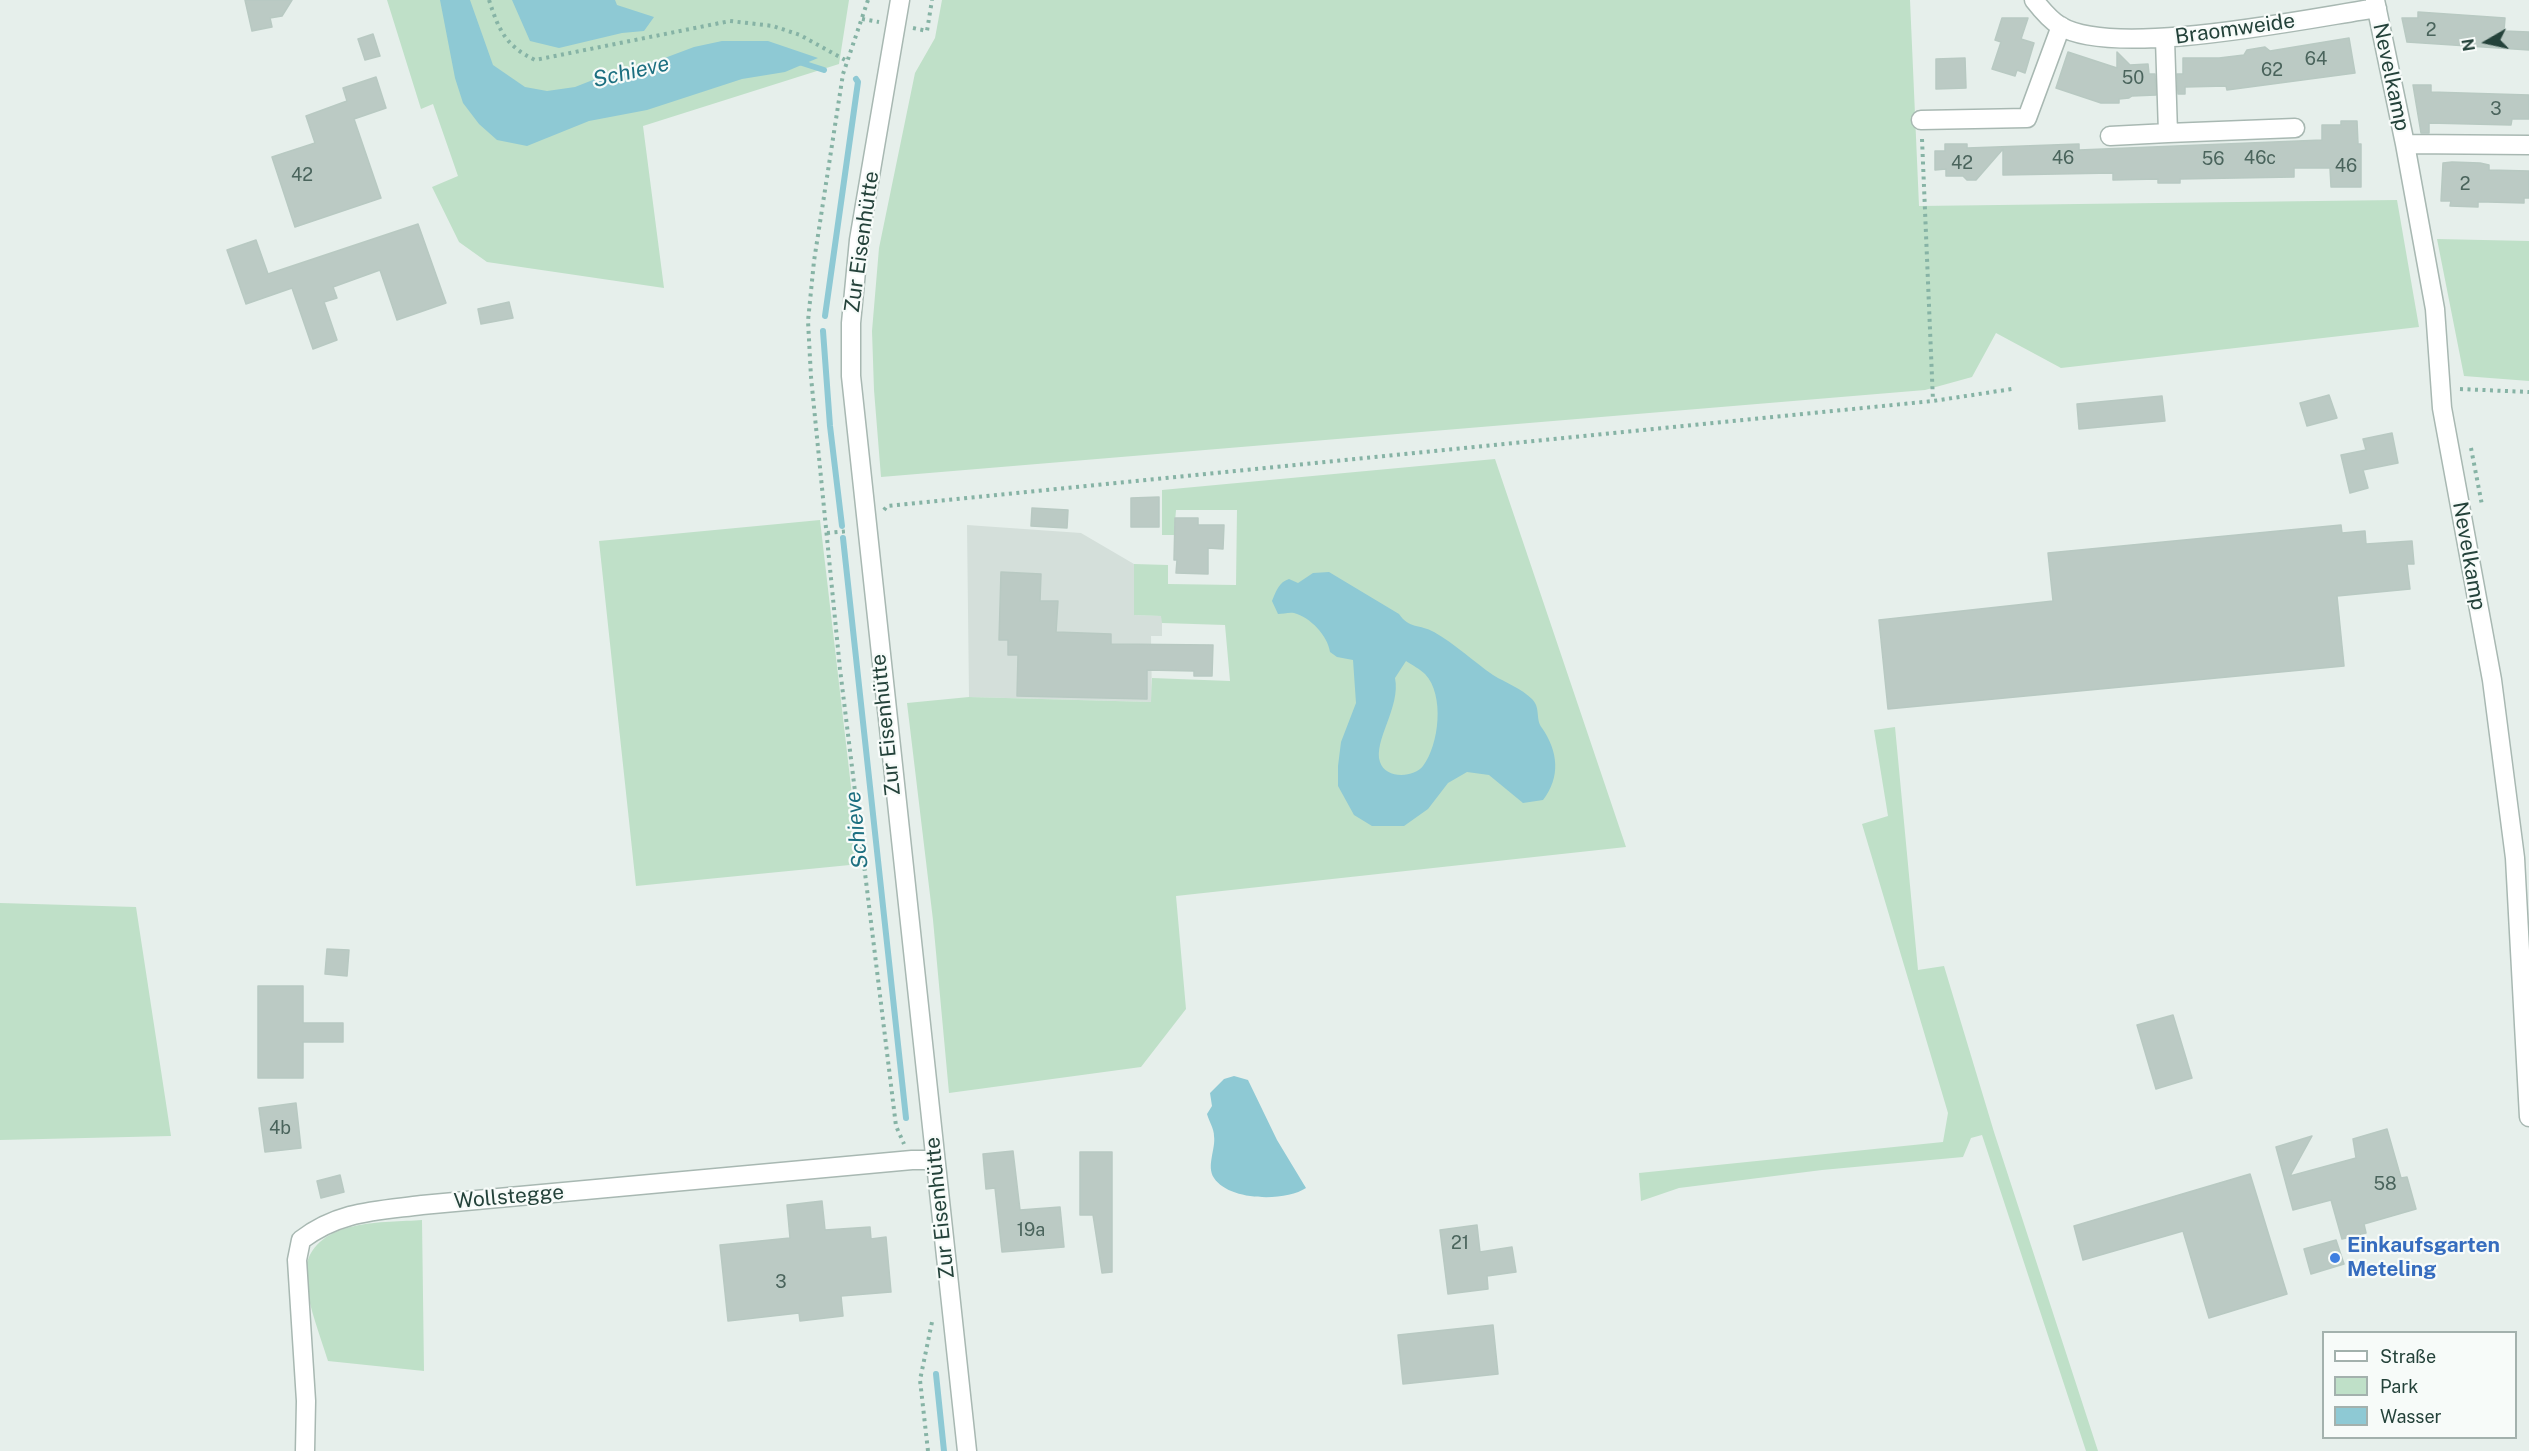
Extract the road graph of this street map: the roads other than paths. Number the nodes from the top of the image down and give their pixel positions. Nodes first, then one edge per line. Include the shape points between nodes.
1 (900, 0) edge
2 (2034, 0) edge
3 (2376, 4) edge
4 (2061, 26) junction
5 (2165, 39) junction
6 (1921, 120) road end
7 (2295, 128) dead end
8 (2168, 133) junction
9 (2110, 136) dead end
10 (2405, 144) junction
11 (2529, 146) edge
12 (2529, 1117) edge
13 (934, 1160) junction
14 (305, 1451) edge
15 (967, 1451) edge

1 - 13 street, Zur Eisenhütte via 859,240 851,376
2 - 4 street, Braomweide
3 - 5 street, Braomweide
3 - 10 street, Nevelkamp
4 - 5 street, Braomweide via 2098,37
4 - 6 street via 2028,118
5 - 8 street, Braomweide
7 - 8 street
8 - 9 street
10 - 11 street
10 - 12 street, Nevelkamp via 2435,309 2442,408 2492,680 2514,847
13 - 14 street, Wollstegge via 422,1205 344,1216 318,1227 301,1240 297,1260 306,1401
13 - 15 street, Zur Eisenhütte

